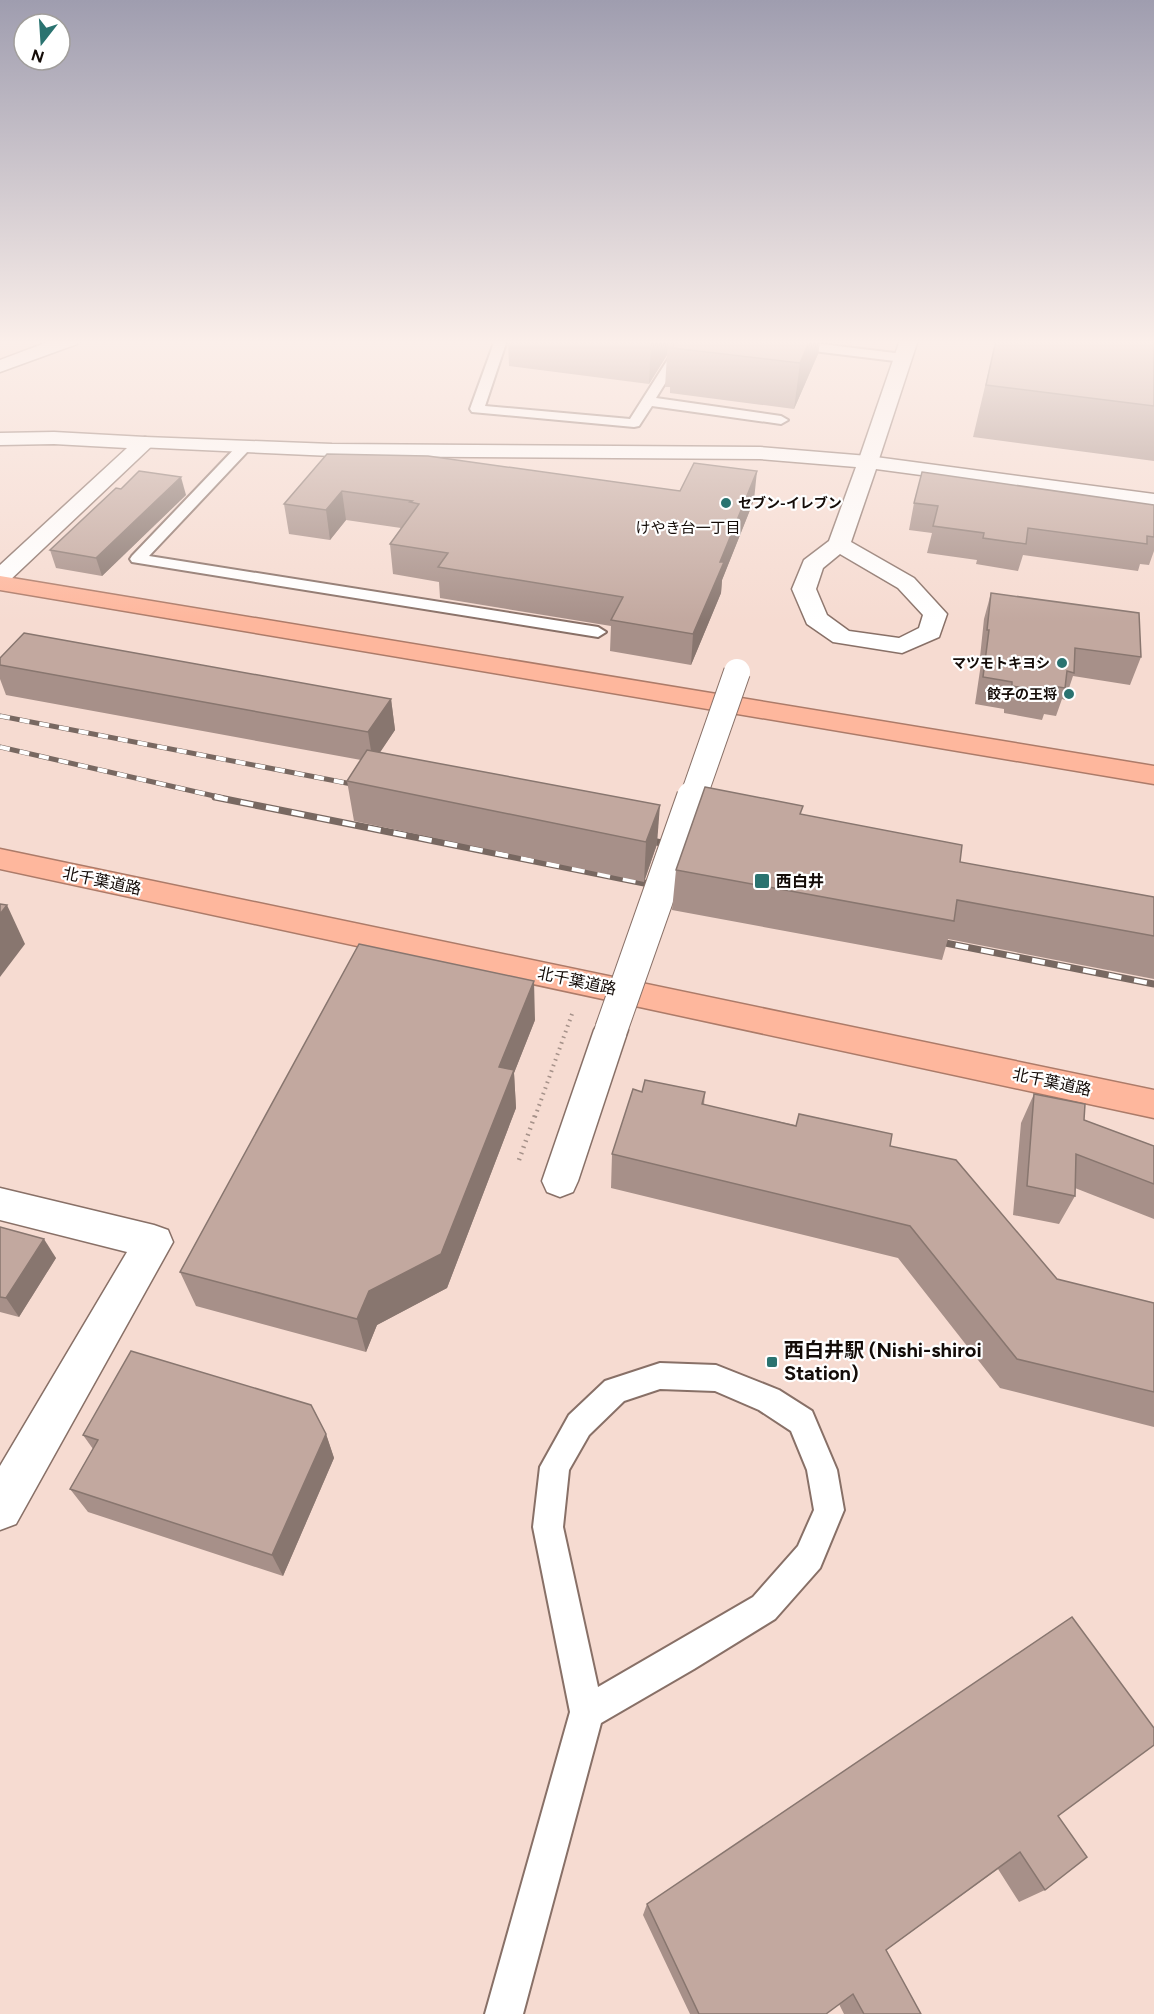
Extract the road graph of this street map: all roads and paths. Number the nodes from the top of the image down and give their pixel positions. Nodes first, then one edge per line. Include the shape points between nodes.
1 (877, 434) edge
2 (0, 439) edge
3 (145, 443) junction
4 (244, 447) junction
5 (868, 462) junction
6 (1154, 500) edge
7 (839, 544) junction
8 (1, 578) edge
9 (598, 632) dead end
10 (737, 672) dead end
11 (1154, 775) edge
12 (0, 859) edge
13 (574, 1009) dead end
14 (1154, 1104) edge
15 (519, 1160) dead end
16 (560, 1181) dead end
17 (0, 1204) edge
18 (0, 1508) edge
19 (587, 1712) junction
20 (504, 2014) edge

1 - 5 street
2 - 3 street
3 - 4 street
3 - 8 street
4 - 5 street via 718,452
4 - 9 lane via 138,559
5 - 6 street
5 - 7 street
7 - 7 street via 906,583 935,614 930,632 902,646 842,637 816,619 804,589 812,565
8 - 11 highway
10 - 16 street, bridge
12 - 14 highway, 北千葉道路
13 - 15 path
17 - 18 street via 154,1242
19 - 19 lane via 548,1527 555,1467 579,1425 615,1391 660,1376 716,1378 769,1400 802,1421 822,1470 829,1510 809,1557 764,1608
19 - 20 lane

